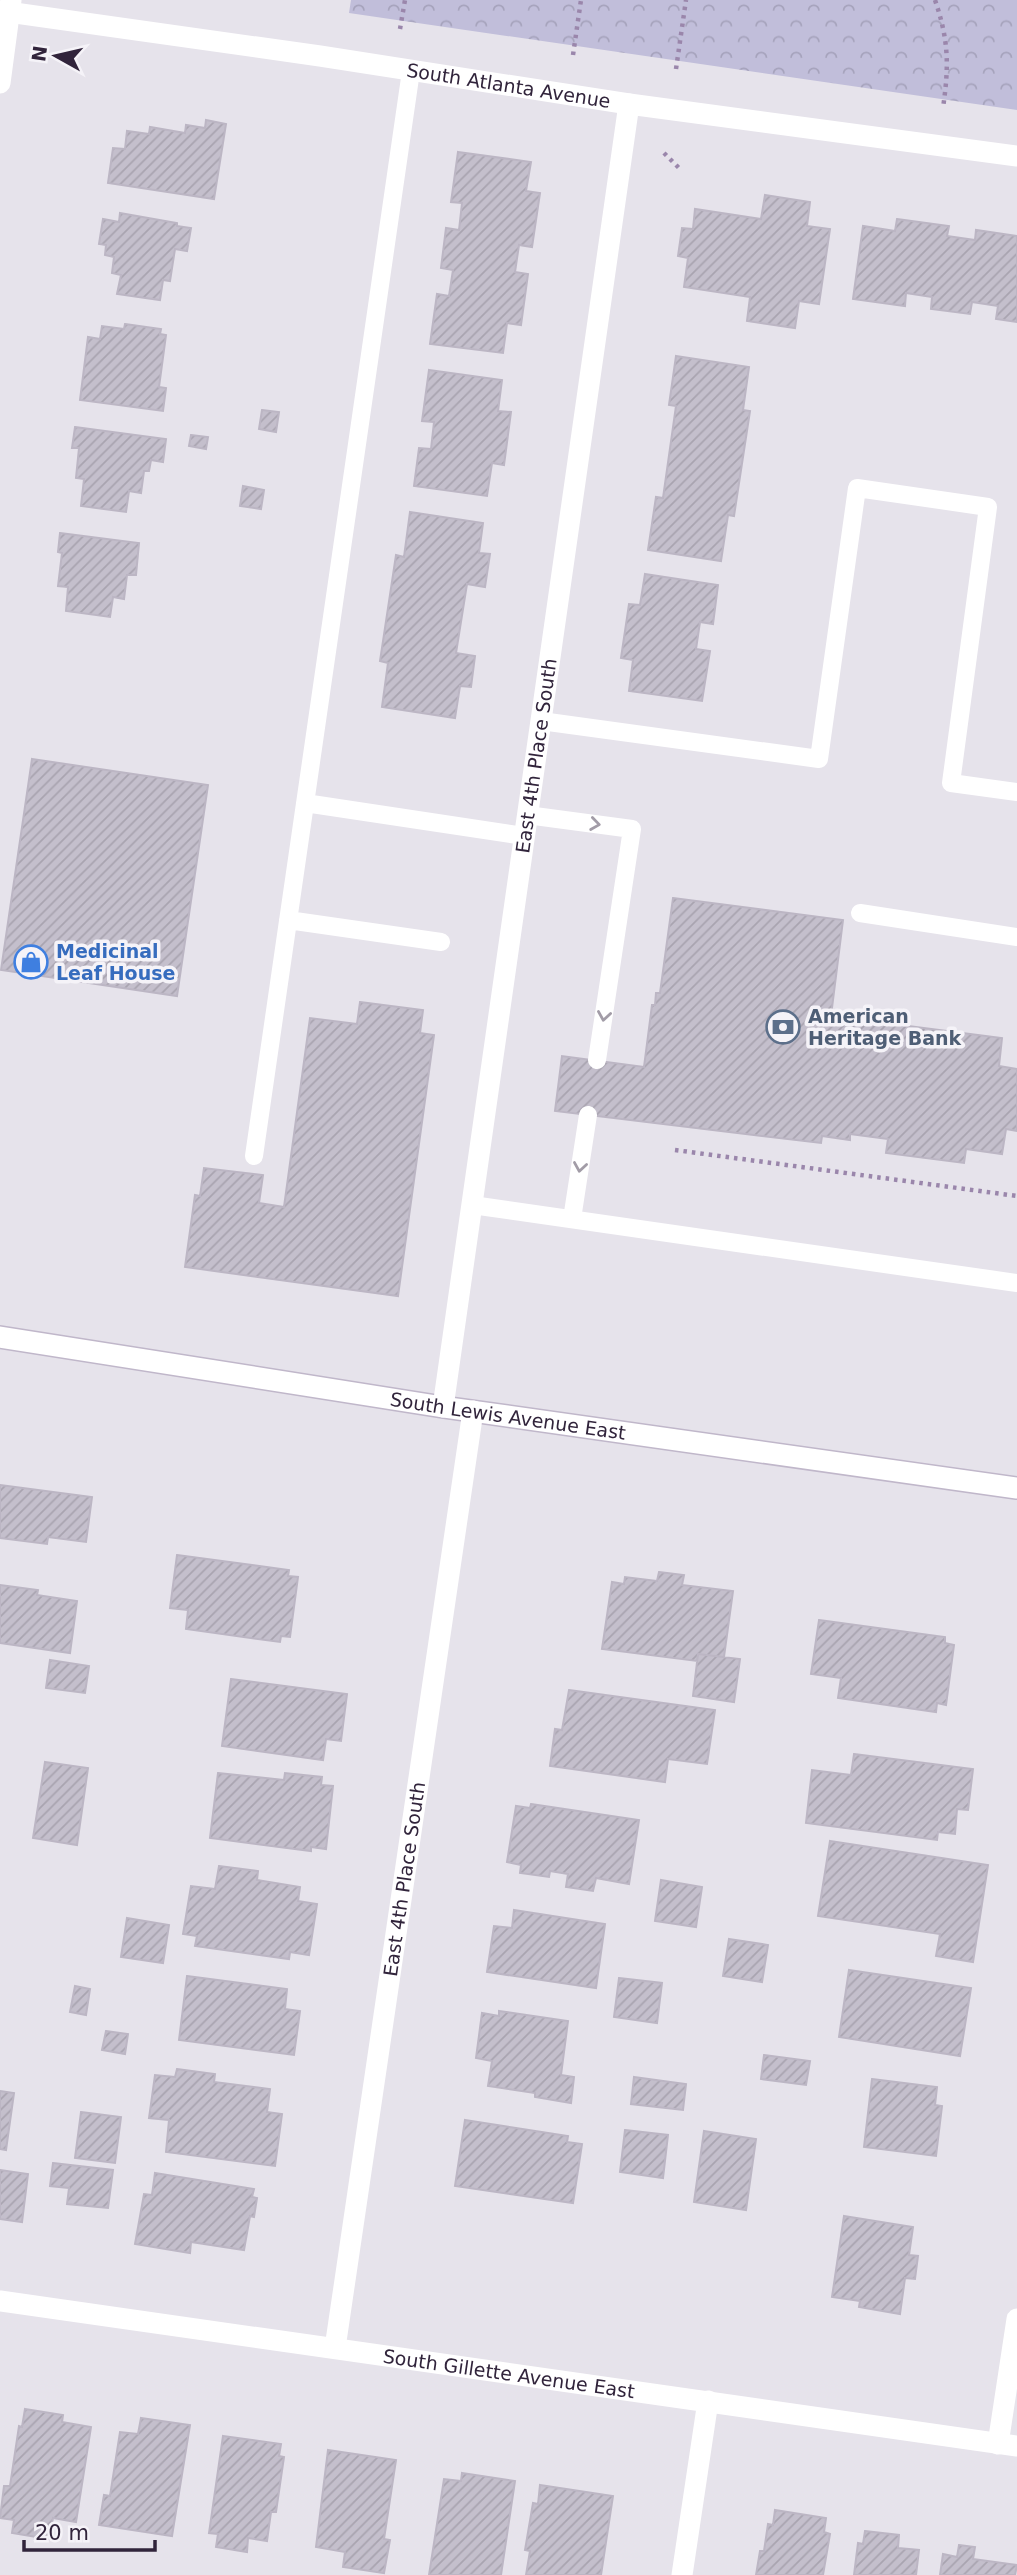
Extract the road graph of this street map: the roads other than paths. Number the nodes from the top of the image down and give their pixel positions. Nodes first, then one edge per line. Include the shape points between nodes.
1 (7, 8) edge
2 (411, 71) junction
3 (0, 83) edge
4 (629, 104) junction
5 (1017, 156) edge
6 (541, 721) junction
7 (1017, 792) edge
8 (306, 803) junction
9 (527, 815) junction
10 (524, 836) junction
11 (860, 913) dead end
12 (288, 920) junction
13 (1017, 937) edge
14 (440, 942) dead end
15 (597, 1060) dead end
16 (588, 1115) dead end
17 (254, 1156) dead end
18 (472, 1205) junction
19 (572, 1219) junction
20 (1017, 1283) edge
21 (0, 1337) edge
22 (443, 1407) junction
23 (473, 1411) junction
24 (1017, 1488) edge
25 (0, 2301) edge
26 (1017, 2319) edge
27 (335, 2348) junction
28 (708, 2401) junction
29 (1007, 2445) edge
30 (682, 2575) edge

1 - 2 street, South Atlanta Avenue
1 - 3 street
2 - 4 street, South Atlanta Avenue
2 - 8 lane
4 - 5 street, South Atlanta Avenue
4 - 6 street, East 4th Place South
6 - 7 lane via 819,759 857,488 988,507 951,783
6 - 9 street, East 4th Place South
8 - 10 lane
8 - 12 lane
9 - 10 street, East 4th Place South
9 -> 15 lane via 632,829
10 - 18 street, East 4th Place South
11 - 13 lane
12 - 14 lane
12 - 17 lane
16 -> 19 lane
18 - 19 lane
18 - 22 street, East 4th Place South
19 - 20 lane
21 - 22 street, South Lewis Avenue East
22 - 23 street, South Lewis Avenue East
23 - 24 street, South Lewis Avenue East
23 - 27 street, East 4th Place South
25 - 27 street, South Gillette Avenue East
26 - 29 street
27 - 28 street, South Gillette Avenue East
28 - 29 street, South Gillette Avenue East
28 - 30 street

